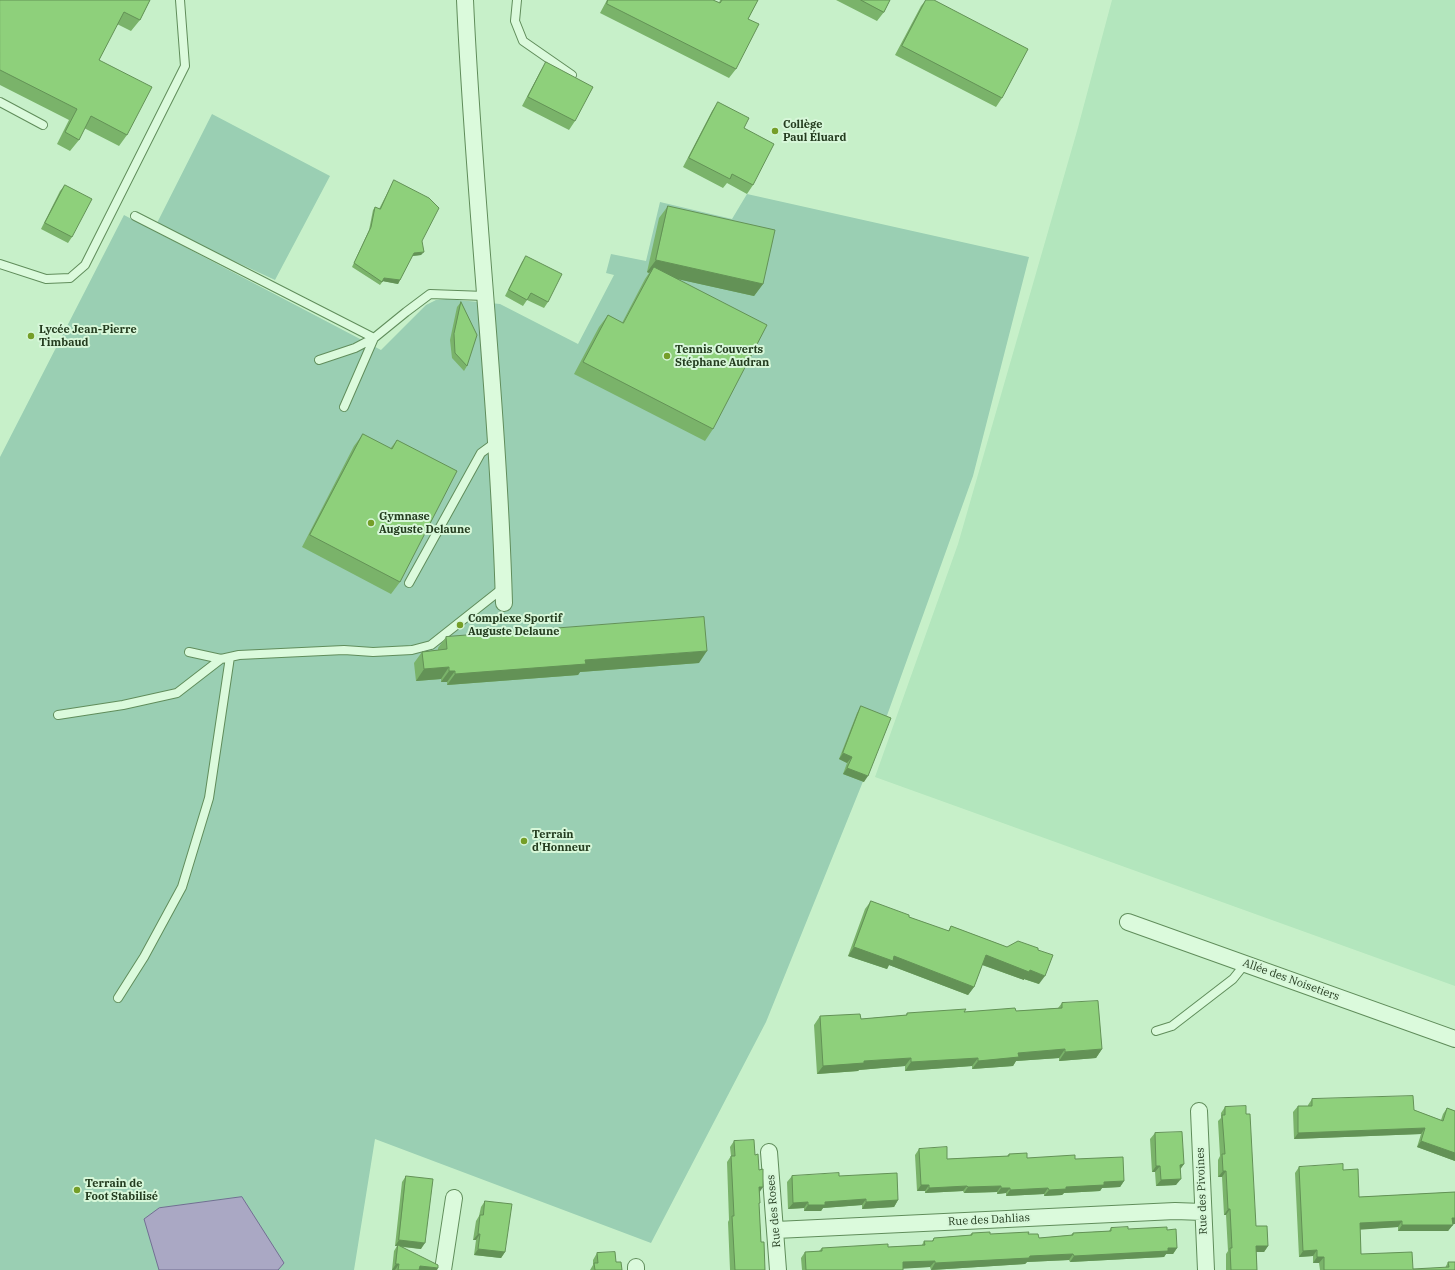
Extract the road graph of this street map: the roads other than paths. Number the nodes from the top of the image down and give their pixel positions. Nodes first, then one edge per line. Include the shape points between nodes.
1 (180, 0) edge
2 (465, 0) edge
3 (517, 0) edge
4 (572, 75) edge
5 (0, 102) edge
6 (43, 125) dead end
7 (135, 216) dead end
8 (0, 264) edge
9 (485, 296) junction
10 (374, 338) junction
11 (319, 360) dead end
12 (344, 407) dead end
13 (496, 442) junction
14 (409, 583) edge
15 (504, 596) joint
16 (189, 652) dead end
17 (230, 657) junction
18 (221, 659) junction
19 (58, 715) dead end
20 (1128, 922) dead end
21 (1245, 964) junction
22 (118, 998) dead end
23 (1156, 1031) dead end
24 (1455, 1038) edge
25 (1199, 1112) dead end
26 (769, 1152) dead end
27 (454, 1198) dead end
28 (1203, 1212) junction
29 (776, 1230) junction
30 (443, 1270) edge
31 (778, 1270) edge
32 (1206, 1270) edge

1 - 8 lane via 185,66 85,265 70,278 46,279
2 - 9 street via 468,76
3 - 4 lane via 515,20 523,41
5 - 6 lane
7 - 10 lane
9 - 10 lane via 430,294
9 - 13 street
10 - 11 lane via 355,348
10 - 12 lane
13 - 14 lane via 480,453
13 - 15 street
15 - 17 lane via 430,645 418,648
16 - 18 lane
17 - 18 lane
17 - 22 lane via 209,798 182,887 144,957
18 - 19 lane via 177,693
20 - 21 street, Allée des Noisetiers
21 - 23 lane via 1234,979 1172,1026
21 - 24 street, Allée des Noisetiers
25 - 28 street, Rue des Pivoines
26 - 29 street, Rue des Roses
27 - 30 street
28 - 29 street, Rue des Dahlias via 1175,1211
28 - 32 street, Rue des Pivoines
29 - 31 street, Rue des Roses

